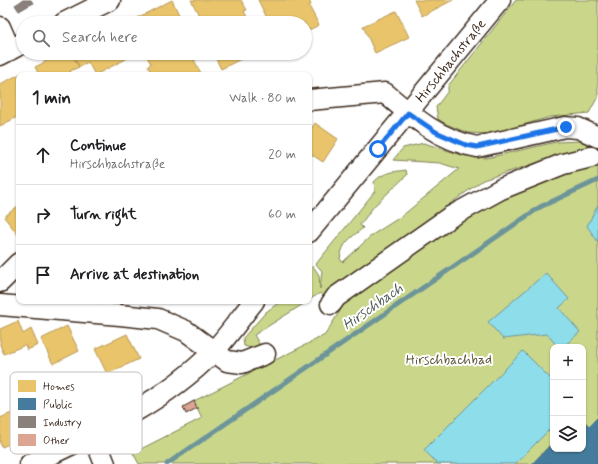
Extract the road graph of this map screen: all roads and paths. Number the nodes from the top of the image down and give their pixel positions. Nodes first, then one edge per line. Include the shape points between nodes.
1 (110, 0) edge
2 (500, 0) edge
3 (78, 16) edge
4 (0, 27) edge
5 (11, 49) edge
6 (312, 100) edge
7 (408, 113) junction
8 (596, 131) edge
9 (591, 157) dead end
10 (312, 228) edge
11 (16, 266) edge
12 (0, 282) edge
13 (252, 304) edge
14 (331, 304) dead end
15 (0, 305) edge
16 (214, 351) junction
17 (265, 354) dead end
18 (142, 406) edge
19 (51, 454) edge
20 (101, 454) edge
21 (30, 464) edge
22 (105, 464) edge

1 - 3 street
2 - 7 street, Hirschbachstraße
4 - 5 street
6 - 7 street via 385,93
7 - 8 street via 436,132 477,147 566,127
7 - 10 street, Hirschbachstraße
9 - 14 street via 563,164 501,189 450,217 336,297
11 - 12 street
13 - 16 street
15 - 16 street via 158,319 186,331
16 - 17 street via 227,361 242,363
16 - 18 street via 182,380
19 - 21 street
20 - 22 street

